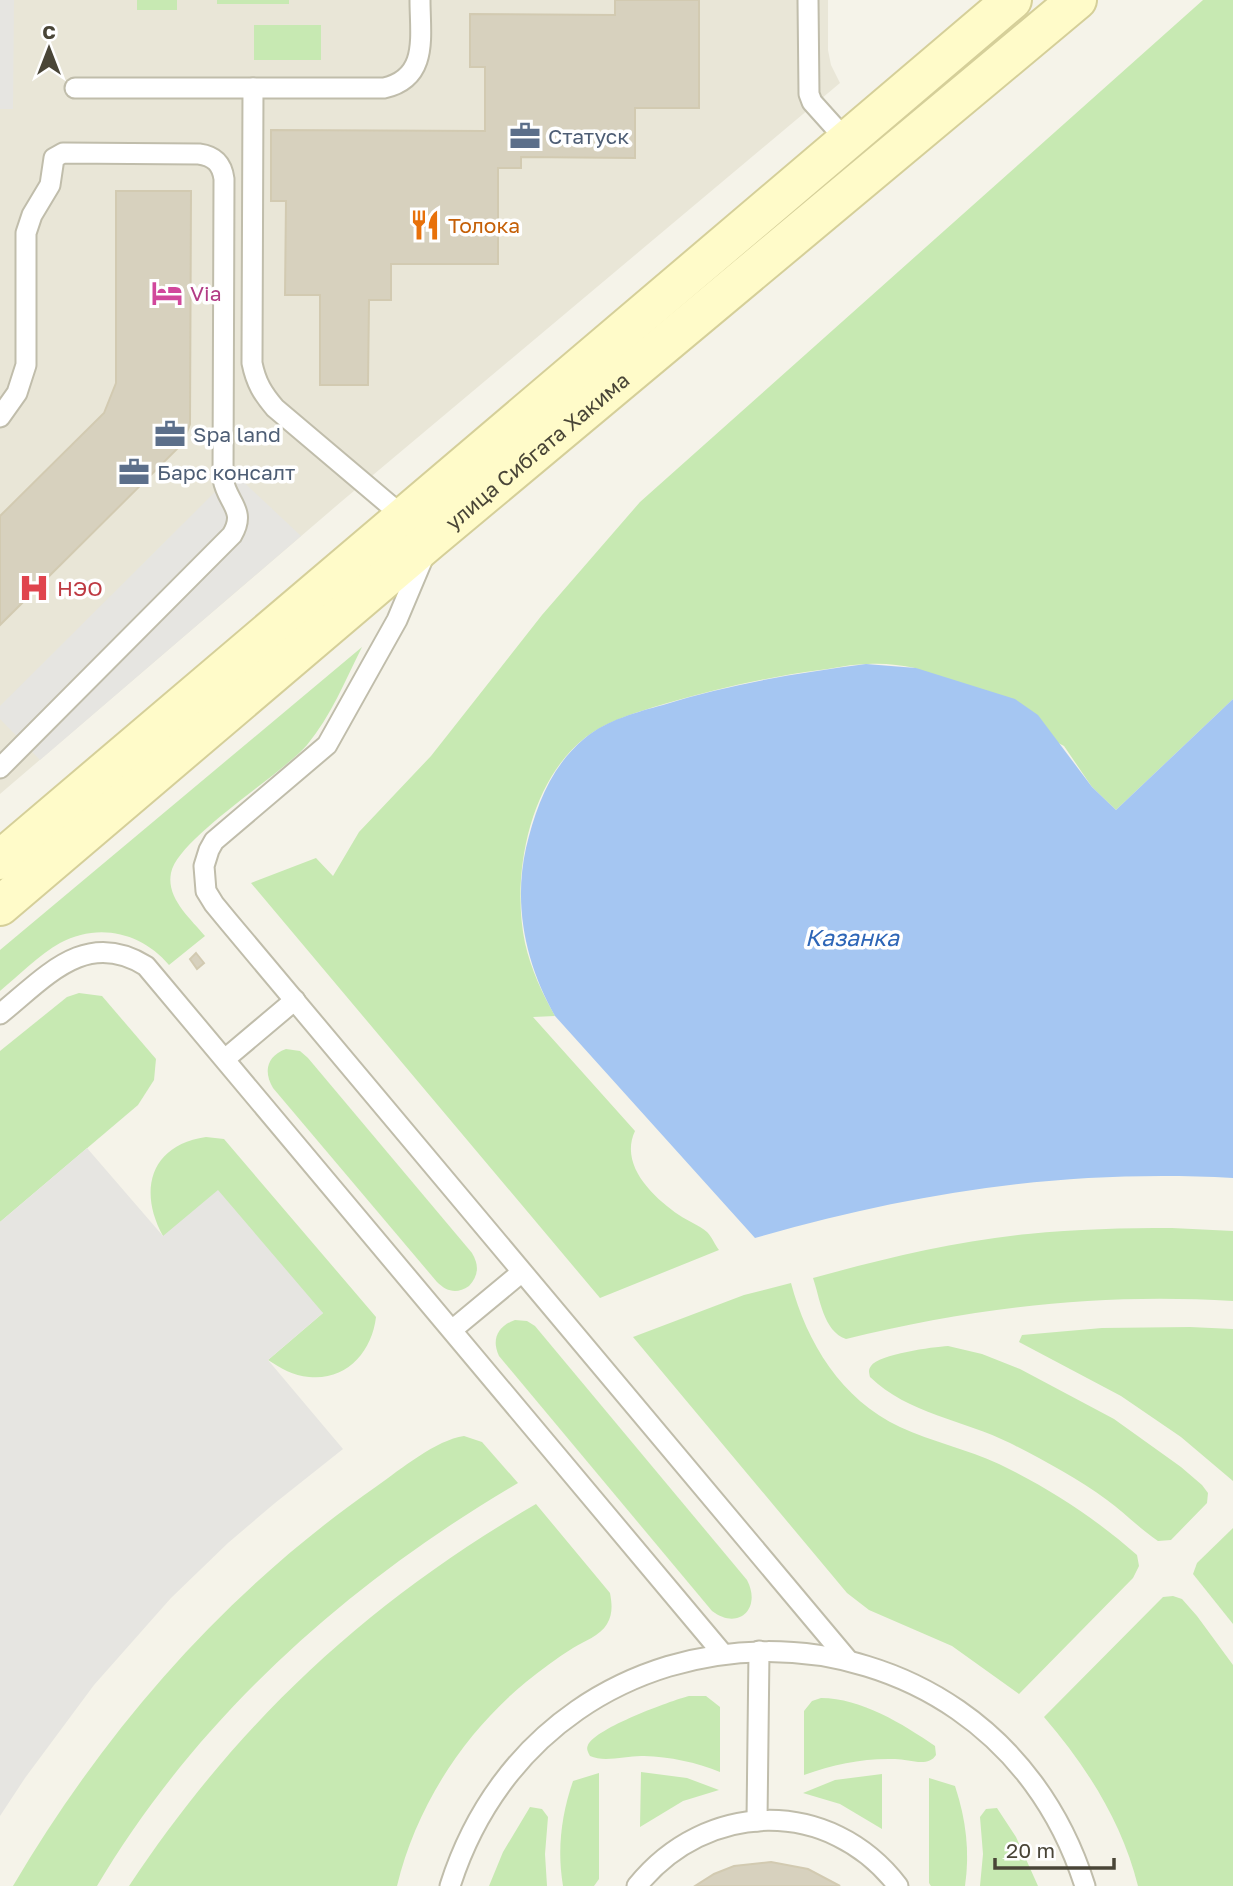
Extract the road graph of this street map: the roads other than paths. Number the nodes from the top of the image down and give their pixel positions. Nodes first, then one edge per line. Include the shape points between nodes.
1 (420, 0) edge
2 (808, 0) edge
3 (1012, 0) edge
4 (1077, 0) edge
5 (75, 88) dead end
6 (253, 88) junction
7 (847, 141) junction
8 (0, 417) edge
9 (417, 530) junction
10 (0, 768) edge
11 (0, 860) edge
12 (0, 906) edge
13 (295, 1000) junction
14 (0, 1014) edge
15 (225, 1059) junction
16 (522, 1272) junction
17 (452, 1330) junction
18 (760, 1651) junction
19 (723, 1654) junction
20 (848, 1660) junction
21 (757, 1821) junction
22 (450, 1886) edge
23 (637, 1886) edge
24 (898, 1886) edge
25 (1085, 1886) edge

1 - 6 lane via 420,55 416,68 396,86
2 - 7 lane via 809,94
3 - 7 main road, улица Сибгата Хакима
4 - 9 main road, улица Сибгата Хакима
5 - 6 lane
6 - 9 lane via 255,378 275,408
7 - 9 main road, улица Сибгата Хакима
8 - 10 lane via 17,393 26,365 26,233 50,185 54,158 77,153 199,154 215,159 224,179 223,479 238,514 236,529
9 - 11 main road, улица Сибгата Хакима
9 - 12 main road, улица Сибгата Хакима
9 - 13 lane via 397,620 327,745 214,841 204,866 206,891 214,904
13 - 15 lane
13 - 16 lane
14 - 15 lane via 62,964 85,953 114,952 146,966
15 - 17 lane
16 - 17 lane
16 - 20 lane
17 - 19 lane
18 - 19 lane
18 - 20 lane
18 - 21 lane
19 - 22 lane via 657,1669 616,1687 542,1738 485,1807
20 - 25 lane via 928,1692 996,1742 1052,1811
21 - 23 lane via 722,1826 688,1840 659,1861
21 - 24 lane via 793,1822 839,1836 878,1863

